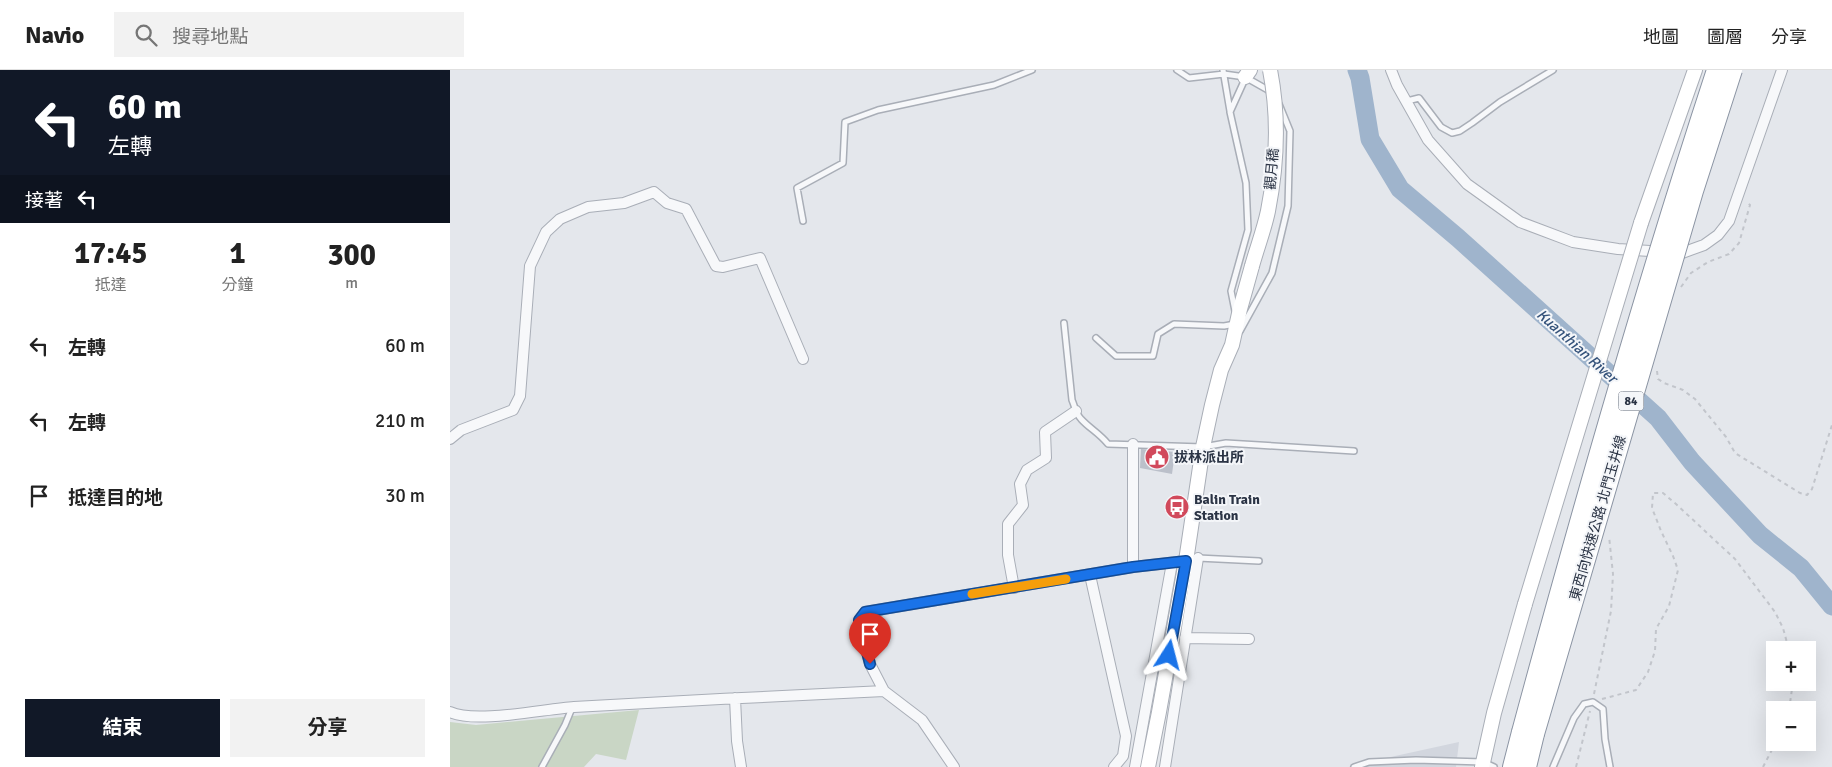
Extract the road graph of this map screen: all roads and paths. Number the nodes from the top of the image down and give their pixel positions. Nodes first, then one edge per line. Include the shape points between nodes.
1 (1032, 70) edge
2 (1177, 70) edge
3 (1270, 70) edge
4 (1392, 70) edge
5 (1552, 70) edge
6 (1695, 70) edge
7 (1716, 70) edge
8 (1733, 70) edge
9 (1782, 70) edge
10 (1224, 72) edge
11 (1248, 74) edge
12 (1407, 101) junction
13 (1230, 112) junction
14 (1738, 194) junction
15 (804, 221) dead end
16 (1679, 291) dead end
17 (1064, 323) dead end
18 (1238, 324) junction
19 (1096, 338) dead end
20 (1232, 346) junction
21 (803, 359) dead end
22 (1657, 368) dead end
23 (1076, 411) junction
24 (1832, 425) edge
25 (450, 439) edge
26 (1133, 444) junction
27 (1203, 447) junction
28 (1354, 451) dead end
29 (1609, 536) dead end
30 (1185, 561) junction
31 (1259, 561) dead end
32 (1133, 567) junction
33 (1090, 575) junction
34 (1014, 588) junction
35 (1185, 638) junction
36 (1249, 639) dead end
37 (1787, 641) edge
38 (884, 691) junction
39 (735, 698) junction
40 (1593, 702) junction
41 (572, 708) junction
42 (452, 715) edge
43 (1771, 751) edge
44 (1486, 765) edge
45 (542, 767) edge
46 (741, 767) edge
47 (954, 767) edge
48 (1114, 767) edge
49 (1135, 767) edge
50 (1148, 767) edge
51 (1165, 767) edge
52 (1354, 767) edge
53 (1512, 767) edge
54 (1527, 767) edge
55 (1553, 767) edge
56 (1576, 767) edge
57 (1610, 767) edge
58 (1763, 767) edge

1 - 15 lane via 994,85 878,110 845,122 843,163 797,188
2 - 10 lane via 1190,78
3 - 18 main road, 觀月穚, bridge via 1276,127 1268,212
4 - 12 street
5 - 12 lane via 1460,131 1452,132 1441,127 1419,98
6 - 44 main road, bridge via 1641,223 1525,604 1494,713
7 - 53 highway, 東西向快速公路 北門玉井線 / 84, bridge via 1616,393
8 - 54 highway, 東西向快速公路 北門玉井線 / 84, bridge via 1643,362
9 - 14 street
10 - 11 lane
10 - 13 lane
11 - 13 lane
11 - 20 lane via 1279,104 1290,131 1288,206 1272,273
12 - 14 street via 1428,140 1467,184 1520,222 1573,242 1682,254 1696,250 1718,235 1729,221
13 - 18 lane via 1246,183 1248,230 1231,292
14 - 16 path via 1750,205 1739,243 1729,254 1692,273
17 - 23 lane
18 - 19 lane via 1174,324 1158,334 1153,356 1116,356
18 - 20 main road, 觀月穚
20 - 27 main road, 觀月穚 via 1221,370
21 - 25 street via 760,258 716,266 686,209 668,203 654,192 624,203 588,206 560,219 546,232 530,266 520,396 513,410 460,430
22 - 24 path via 1658,379 1664,384 1683,390 1695,399 1726,436 1735,453 1800,493 1807,495 1812,489
23 - 26 lane via 1108,444
23 - 34 street via 1045,432 1046,458 1027,470 1020,484 1023,505 1008,524 1008,555
26 - 27 lane
26 - 32 street
27 - 28 lane via 1226,443
27 - 30 main road, 觀月穚
29 - 40 path via 1613,574 1611,611
30 - 31 lane
30 - 32 street
30 - 35 street
30 - 49 street
30 - 50 main road, 觀月穚
32 - 33 street
33 - 34 street
33 - 48 street via 1126,736 1123,756
34 - 38 street via 865,612 859,620 870,664
35 - 36 street
35 - 51 street
37 - 40 path via 1775,612 1735,559 1663,493 1653,492 1652,508 1678,570 1669,606 1656,629 1655,651 1648,672 1636,690
38 - 39 street
38 - 47 street via 922,720
39 - 41 street
39 - 46 street
40 - 55 lane via 1584,704 1574,718
40 - 56 path
40 - 57 lane via 1603,709
41 - 42 street via 480,717
41 - 45 lane
43 - 58 path
44 - 52 lane via 1416,760 1369,762

